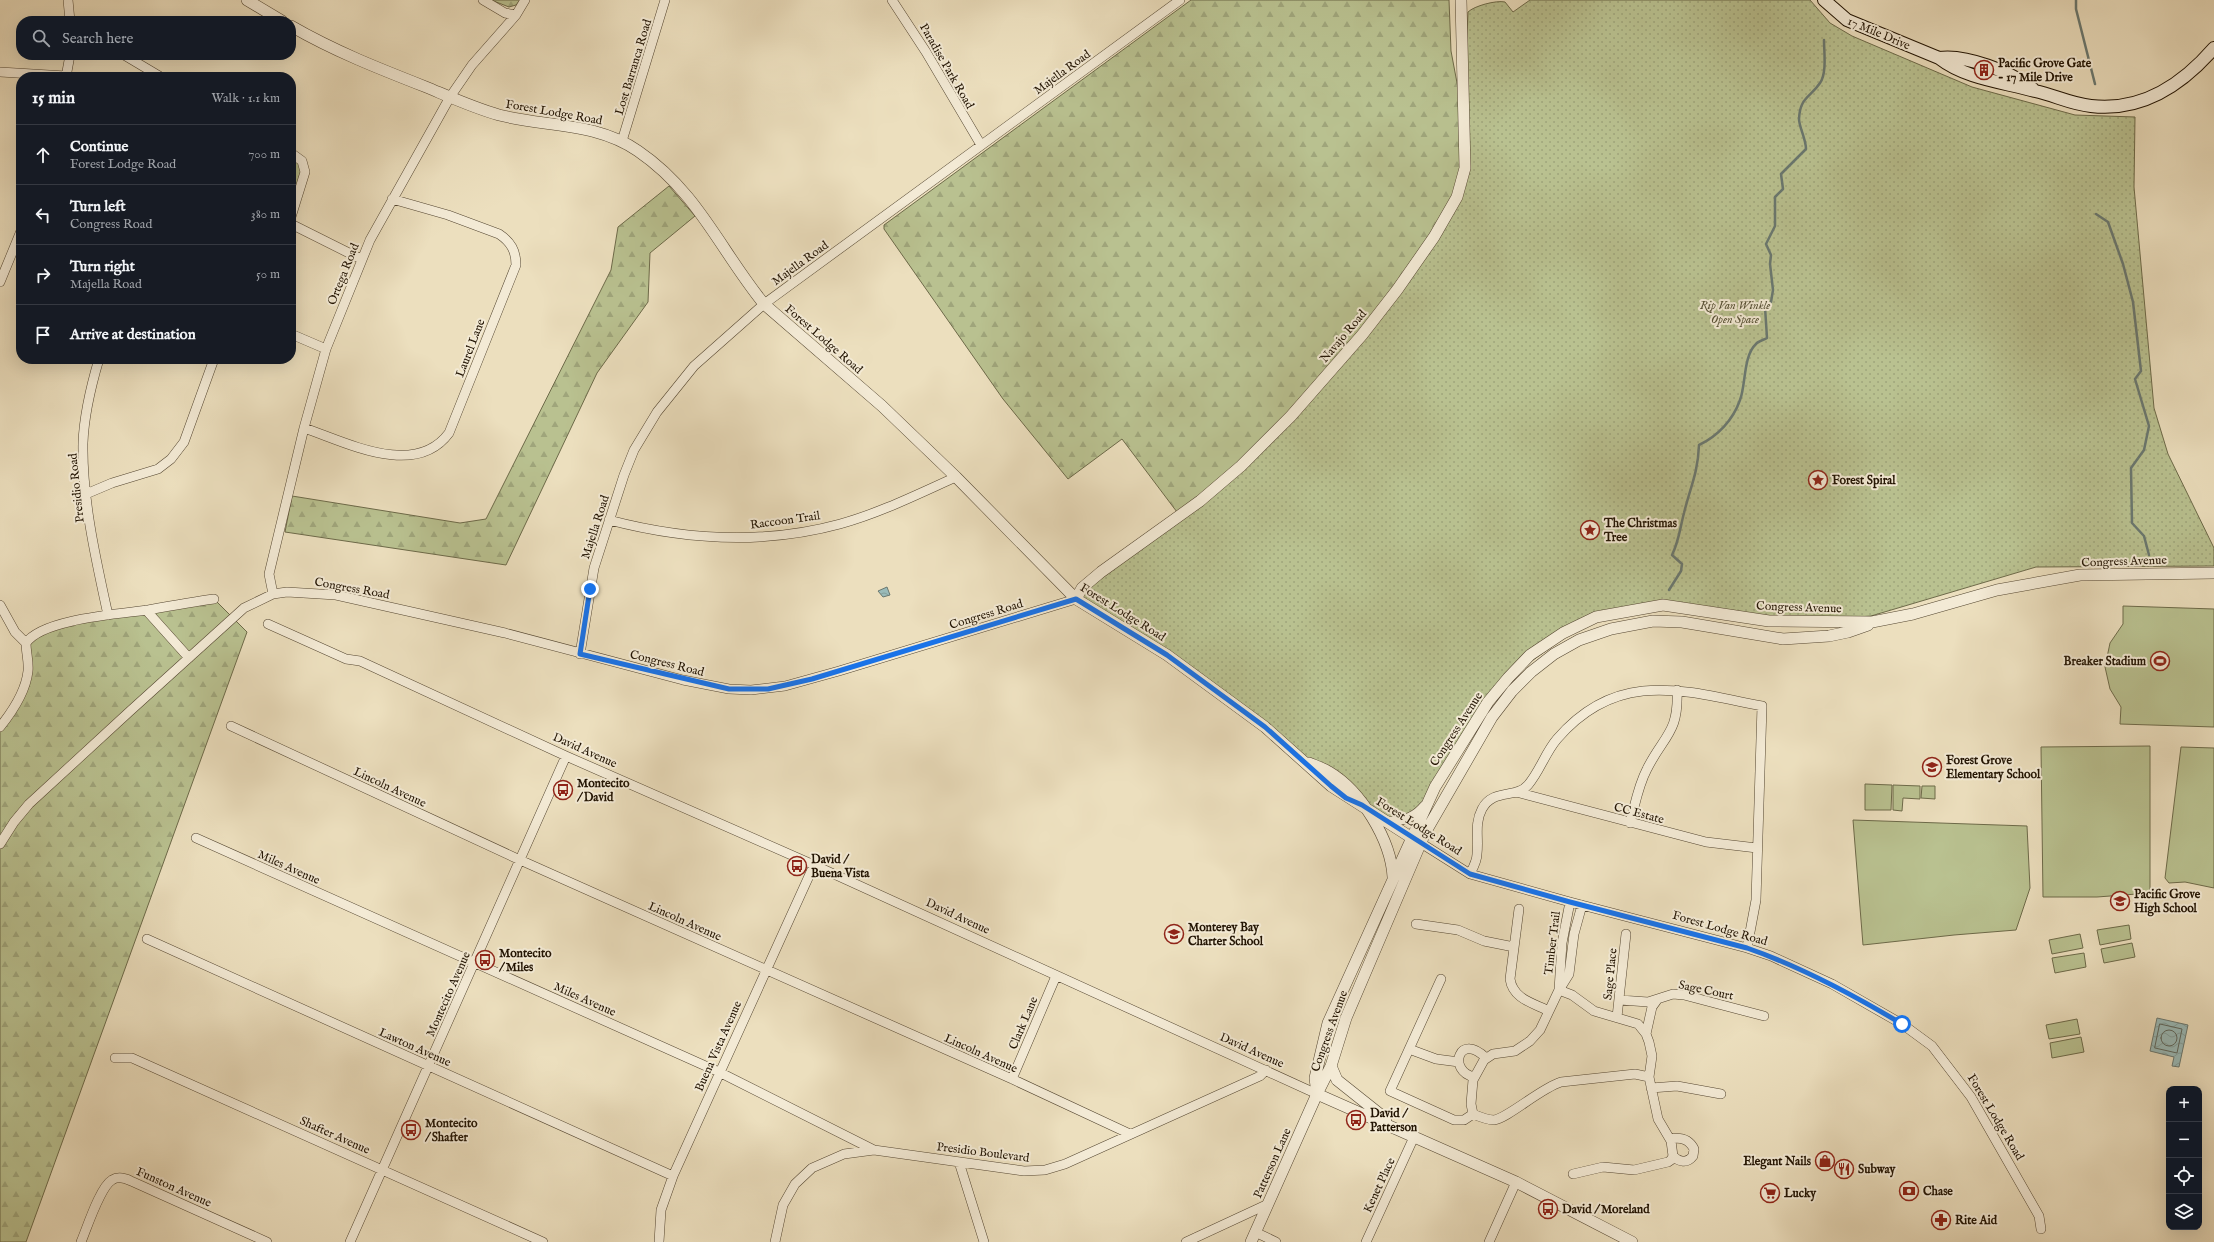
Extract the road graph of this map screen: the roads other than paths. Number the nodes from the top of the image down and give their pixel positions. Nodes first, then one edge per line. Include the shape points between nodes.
1 (68, 0) edge
2 (483, 0) edge
3 (526, 0) edge
4 (665, 0) edge
5 (892, 0) edge
6 (1461, 0) edge
7 (1824, 0) edge
8 (251, 1) edge
9 (1176, 1) edge
10 (516, 15) junction
11 (71, 16) edge
12 (274, 16) edge
13 (296, 29) edge
14 (2214, 48) edge
15 (69, 60) edge
16 (132, 60) edge
17 (0, 72) edge
18 (67, 72) edge
19 (153, 72) edge
20 (16, 73) edge
21 (450, 97) junction
22 (622, 141) junction
23 (981, 145) junction
24 (296, 157) edge
25 (392, 199) junction
26 (296, 202) edge
27 (296, 226) edge
28 (16, 244) edge
29 (361, 259) junction
30 (0, 282) edge
31 (764, 304) junction
32 (296, 336) edge
33 (326, 349) junction
34 (98, 364) edge
35 (212, 364) edge
36 (304, 428) junction
37 (956, 477) junction
38 (86, 494) junction
39 (609, 520) junction
40 (2214, 573) edge
41 (273, 594) junction
42 (214, 599) dead end
43 (1076, 599) junction
44 (0, 605) edge
45 (146, 610) junction
46 (108, 615) junction
47 (1872, 622) junction
48 (268, 624) dead end
49 (26, 643) junction
50 (580, 654) junction
51 (189, 658) junction
52 (1677, 690) junction
53 (231, 726) dead end
54 (0, 727) edge
55 (566, 756) junction
56 (1516, 792) junction
57 (1429, 800) junction
58 (1362, 805) junction
59 (1387, 821) junction
60 (1630, 823) junction
61 (196, 838) dead end
62 (1417, 840) junction
63 (0, 844) edge
64 (1757, 848) junction
65 (520, 860) junction
66 (814, 865) junction
67 (1470, 874) junction
68 (1393, 879) junction
69 (1570, 902) junction
70 (1582, 905) junction
71 (1519, 909) dead end
72 (1416, 924) dead end
73 (1626, 934) dead end
74 (147, 939) dead end
75 (1514, 947) junction
76 (1747, 948) junction
77 (474, 964) junction
78 (765, 970) junction
79 (1056, 976) junction
80 (1442, 979) dead end
81 (1559, 990) junction
82 (1620, 1000) junction
83 (1657, 1000) junction
84 (1549, 1011) junction
85 (1617, 1016) junction
86 (1764, 1016) dead end
87 (1646, 1034) junction
88 (1409, 1049) junction
89 (115, 1058) dead end
90 (1486, 1058) junction
91 (1458, 1062) junction
92 (1331, 1066) junction
93 (428, 1067) junction
94 (1266, 1070) junction
95 (719, 1072) junction
96 (1474, 1076) junction
97 (1649, 1077) junction
98 (1012, 1079) junction
99 (1651, 1088) junction
100 (1317, 1094) junction
101 (1721, 1094) dead end
102 (1474, 1114) junction
103 (1396, 1129) junction
104 (1130, 1134) junction
105 (1414, 1137) junction
106 (1670, 1138) junction
107 (874, 1150) junction
108 (1673, 1156) junction
109 (959, 1162) junction
110 (382, 1169) junction
111 (1573, 1174) dead end
112 (673, 1176) junction
113 (1516, 1182) junction
114 (1268, 1204) junction
115 (2041, 1229) dead end
116 (1253, 1237) edge
117 (81, 1242) edge
118 (267, 1242) edge
119 (350, 1242) edge
120 (543, 1242) edge
121 (659, 1242) edge
122 (775, 1242) edge
123 (984, 1242) edge
124 (1186, 1242) edge
125 (1276, 1242) edge
126 (1366, 1242) edge
127 (1489, 1242) edge
128 (1632, 1242) edge

1 - 11 street
2 - 10 street via 505,13
3 - 10 street, Ortega Road
4 - 22 street, Lost Barranca Road
5 - 23 street, Paradise Park Road
6 - 43 street, Navajo Road via 1465,168 1457,197 1434,237 1362,335 1291,416 1241,466 1200,501 1101,572 1082,588
7 - 14 main road, 17 Mile Drive via 1847,20 1939,58 1947,56 1980,63 2023,81 2035,90 2062,100 2091,106 2111,107 2137,103 2165,92 2183,80
8 - 12 street
9 - 23 street, Majella Road
10 - 21 street, Ortega Road via 472,65
13 - 21 street, Forest Lodge Road via 355,59
15 - 18 street
16 - 19 street
17 - 20 street
21 - 22 street, Forest Lodge Road via 497,114 596,131
21 - 25 street, Ortega Road
22 - 31 street, Forest Lodge Road via 654,163 689,196 749,286
23 - 31 street, Majella Road
24 - 26 street via 302,162 305,172
25 - 29 street, Ortega Road
25 - 36 street, Laurel Lane via 448,215 499,234 506,238 513,249 516,265 449,433 435,448 412,456 399,456
27 - 29 street
28 - 30 street
29 - 33 street, Ortega Road
31 - 37 street, Forest Lodge Road via 882,406
31 - 39 street, Majella Road via 705,355 657,412 634,450
32 - 33 street
33 - 36 street, Ortega Road
34 - 38 street, Presidio Road via 85,422 83,444
35 - 38 street via 184,442 171,459 158,469 112,482
36 - 41 street, Ortega Road via 268,574
37 - 39 street, Raccoon Trail via 898,503 840,524 786,535 734,538 683,535
37 - 43 street, Forest Lodge Road
38 - 46 street, Presidio Road
39 - 50 street, Majella Road via 594,568
40 - 47 street, Congress Avenue via 2080,575 1997,590 1913,614
41 - 50 street, Congress Road via 287,592 336,595 506,633
41 - 51 street, Congress Road via 251,603
42 - 45 street
43 - 50 street, Congress Road via 839,671 768,689 740,690 710,686
43 - 58 street, Forest Lodge Road via 1167,655 1265,727 1346,798
44 - 49 street via 15,632
45 - 46 street
45 - 51 street
46 - 49 street via 51,626 29,637
47 - 57 street, Congress Avenue via 1769,621 1663,605 1615,613 1586,622 1530,655 1508,678 1488,702
47 - 62 street, Congress Avenue via 1848,632 1829,636 1783,639 1682,622 1653,621 1611,629 1579,640 1554,654 1512,691 1492,717
48 - 55 street, David Avenue via 346,659 360,661
49 - 54 street via 28,670 22,691
51 - 63 street, Congress Road via 30,804
52 - 56 street via 1637,692 1593,708 1557,739 1526,788
52 - 60 street via 1678,705 1670,734 1643,776
52 - 64 street via 1762,706
53 - 65 street, Lincoln Avenue
55 - 65 street, Montecito Avenue
55 - 66 street, David Avenue
56 - 60 street, CC Estate
56 - 67 street via 1495,796 1482,807 1477,825 1477,854
57 - 59 street via 1416,815
57 - 62 street, Congress Avenue
58 - 59 street, Forest Lodge Road
58 - 68 street via 1373,818 1386,842 1393,866
59 - 62 street, Forest Lodge Road
60 - 64 street, CC Estate via 1706,842
61 - 77 street, Miles Avenue
62 - 67 street, Forest Lodge Road
62 - 68 street, Congress Avenue
62 - 92 street, Congress Avenue via 1346,1018
64 - 76 street via 1756,900
65 - 77 street, Montecito Avenue
65 - 78 street, Lincoln Avenue
66 - 78 street, Buena Vista Avenue
66 - 79 street, David Avenue
67 - 69 street, Forest Lodge Road
68 - 100 street, Congress Avenue via 1328,1023 1315,1078
69 - 70 street, Forest Lodge Road
69 - 81 street, Timber Trail via 1562,943
70 - 76 street, Forest Lodge Road
70 - 81 street via 1574,934 1569,974
71 - 75 street
72 - 75 street via 1458,930 1503,947
73 - 82 street, Sage Place
74 - 93 street, Lawton Avenue
75 - 84 street via 1510,979 1514,992
76 - 115 street, Forest Lodge Road via 1832,984 1902,1024 1932,1046 1971,1097 2039,1216
77 - 93 street, Montecito Avenue
77 - 95 street, Miles Avenue
78 - 95 street, Buena Vista Avenue
78 - 98 street, Lincoln Avenue
79 - 94 street, David Avenue
79 - 98 street, Clark Lane
80 - 88 street
81 - 84 street
81 - 85 street, Timber Trail via 1572,995 1594,1011
82 - 83 street, Sage Court
82 - 85 street, Sage Place
83 - 86 street, Sage Court via 1673,994 1684,995
83 - 87 street via 1652,1007
84 - 90 street via 1540,1030 1522,1047
85 - 87 street, Timber Trail via 1638,1024
87 - 97 street via 1652,1056
88 - 91 street via 1436,1059
88 - 102 street via 1390,1091 1454,1120 1464,1120
89 - 110 street, Shafter Avenue via 132,1058
90 - 91 street via 1478,1050 1470,1048 1461,1052
90 - 96 street
91 - 96 street via 1465,1073
92 - 100 street, Congress Avenue
92 - 103 street via 1337,1080
93 - 110 street, Montecito Avenue
93 - 112 street, Lawton Avenue
94 - 100 street, David Avenue
94 - 104 street, Presidio Boulevard via 1260,1076
95 - 107 street, Miles Avenue
95 - 112 street, Buena Vista Avenue
96 - 102 street via 1471,1104
97 - 99 street
97 - 102 street via 1636,1074 1561,1082 1538,1092 1498,1119 1486,1119
98 - 104 street, Lincoln Avenue
99 - 101 street via 1677,1086
99 - 106 street via 1658,1119
100 - 103 street, David Avenue
100 - 114 street, Patterson Lane
103 - 105 street, David Avenue
104 - 109 street, Presidio Boulevard via 1065,1164 1045,1170 1024,1171
105 - 113 street, David Avenue
105 - 126 street, Kenet Place
106 - 108 street
106 - 108 street via 1683,1138 1694,1149 1693,1156 1688,1161 1681,1162
107 - 109 street, Presidio Boulevard
107 - 122 street, Presidio Boulevard via 844,1154 802,1175 783,1205
108 - 111 street via 1668,1162 1634,1170 1603,1167
109 - 123 street
110 - 119 street, Montecito Avenue
110 - 120 street, Shafter Avenue
112 - 121 street, Buena Vista Avenue via 661,1210
113 - 127 street
113 - 128 street, David Avenue
114 - 116 street, Patterson Lane
114 - 124 street
116 - 125 street
117 - 118 street, Funston Avenue via 108,1183 120,1178

